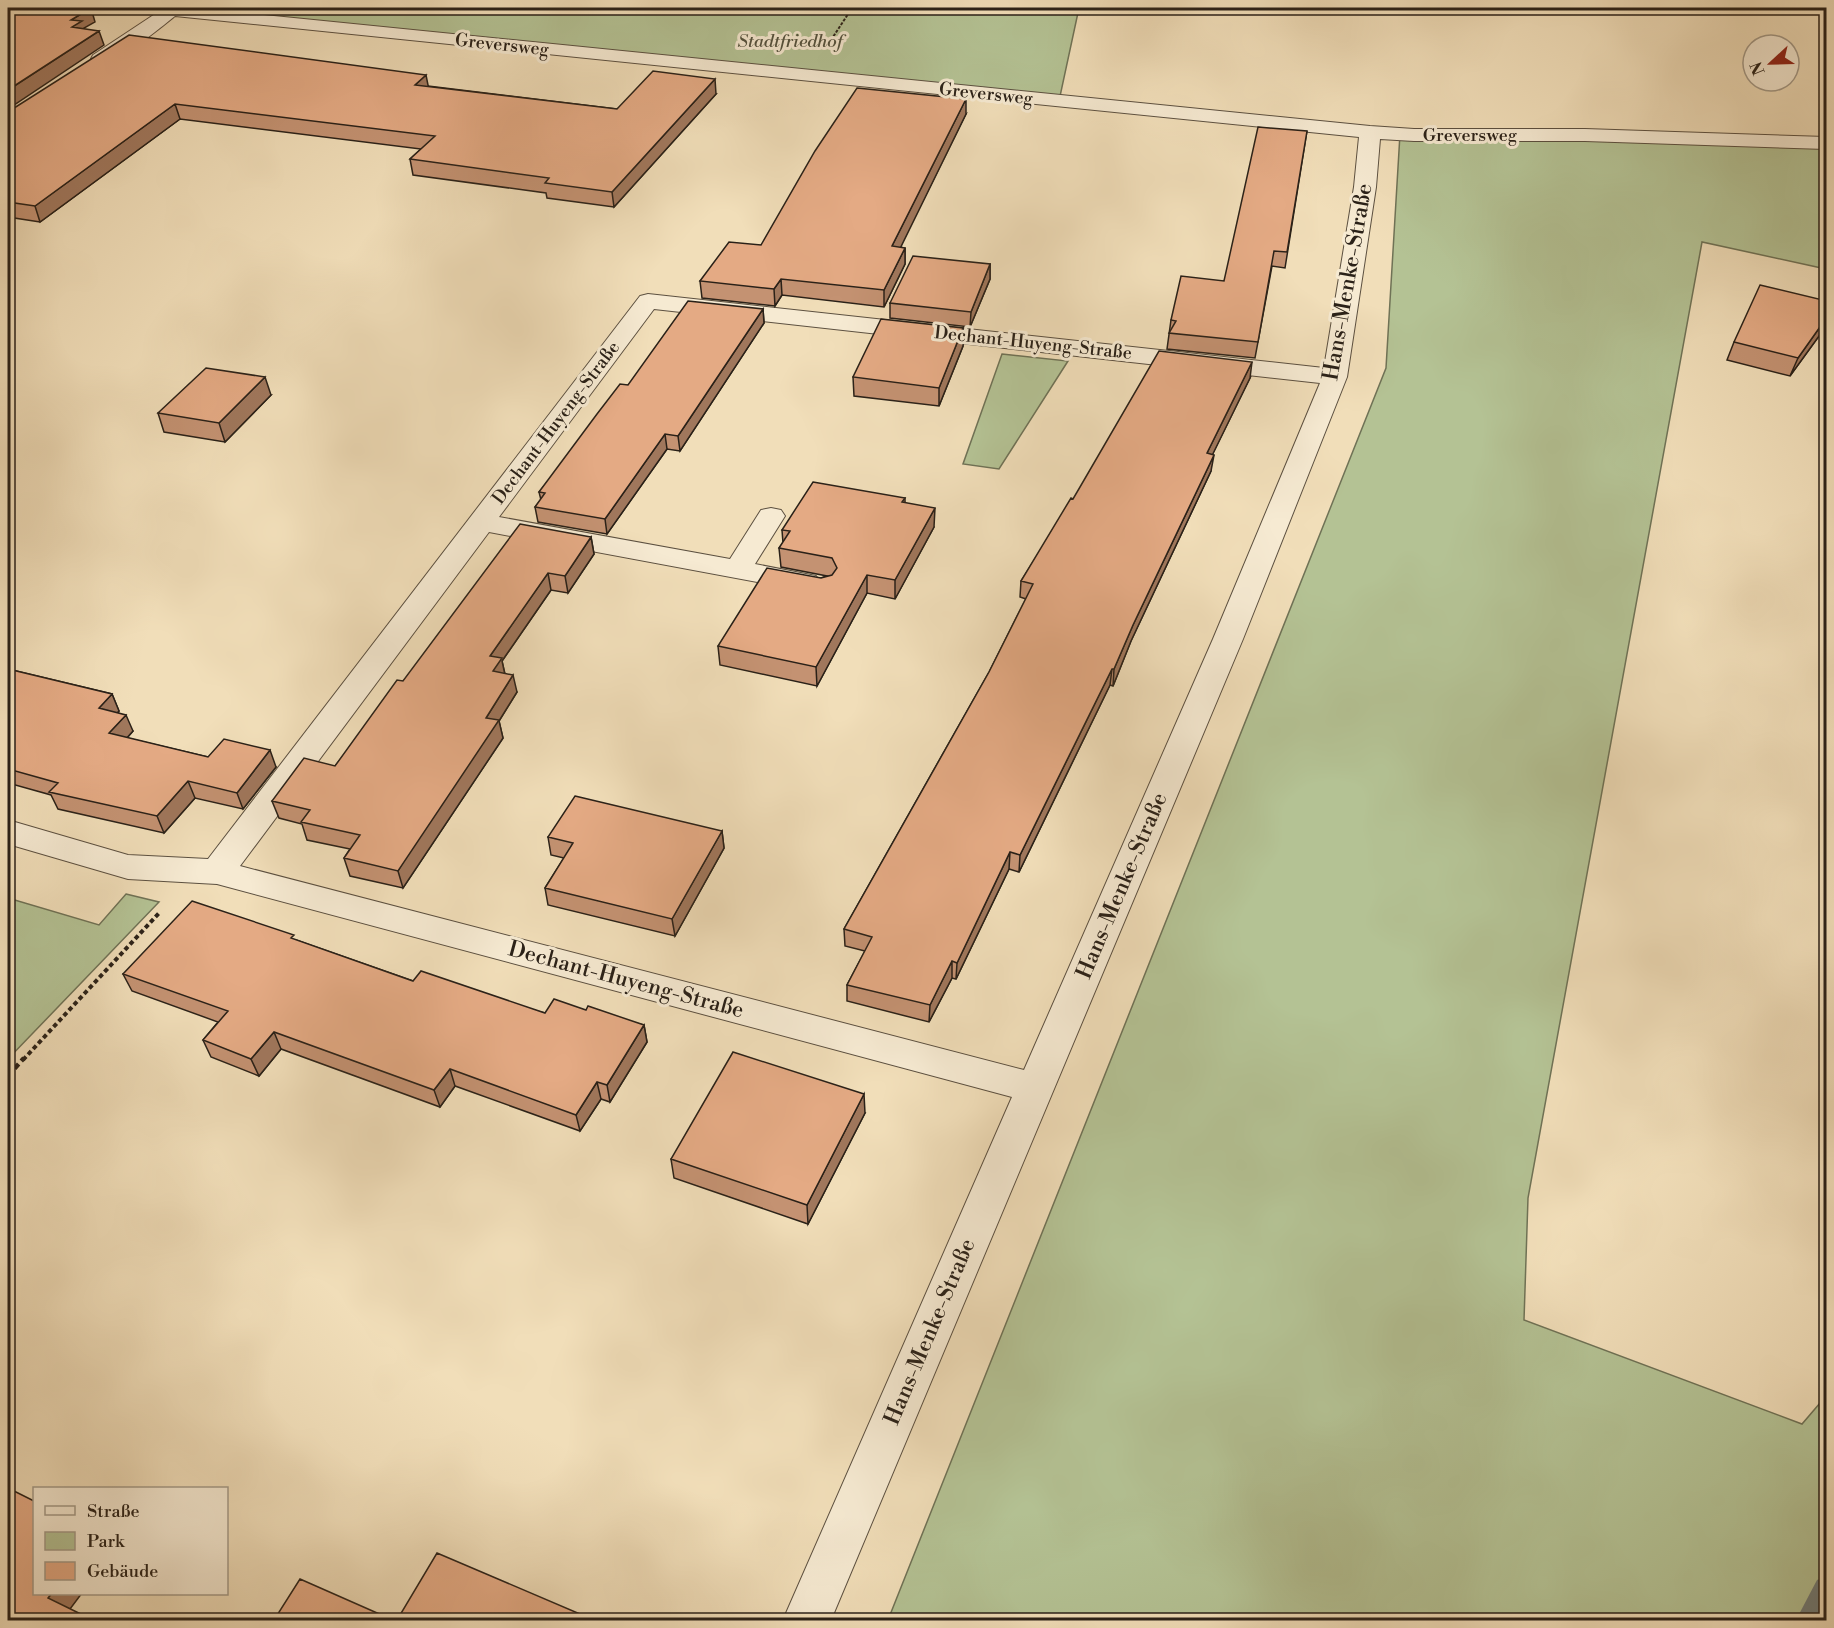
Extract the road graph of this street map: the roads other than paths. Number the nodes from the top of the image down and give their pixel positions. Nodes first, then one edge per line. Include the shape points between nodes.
1 (150, 17) edge
2 (348, 30) junction
3 (246, 37) dead end
4 (329, 46) dead end
5 (506, 46) junction
6 (478, 62) dead end
7 (84, 69) edge
8 (1370, 132) junction
9 (1827, 143) edge
10 (1335, 377) junction
11 (771, 516) dead end
12 (480, 522) junction
13 (737, 570) junction
14 (822, 585) edge
15 (8, 832) edge
16 (208, 872) junction
17 (1035, 1088) junction
18 (807, 1620) edge

1 - 2 street, Greversweg via 171,10
1 - 3 street
1 - 7 street
2 - 4 street
2 - 5 street, Greversweg
5 - 6 street via 496,59
5 - 8 street, Greversweg
8 - 9 street, Greversweg
8 - 10 street, Hans-Menke-Straße
10 - 12 street, Dechant-Huyeng-Straße via 648,301
10 - 17 street, Hans-Menke-Straße via 1228,639
11 - 13 street
12 - 13 street, Dechant-Huyeng-Straße
12 - 16 street, Dechant-Huyeng-Straße
13 - 14 street, Dechant-Huyeng-Straße
15 - 16 street, Dechant-Huyeng-Straße via 128,867
16 - 17 street, Dechant-Huyeng-Straße
17 - 18 street, Hans-Menke-Straße

